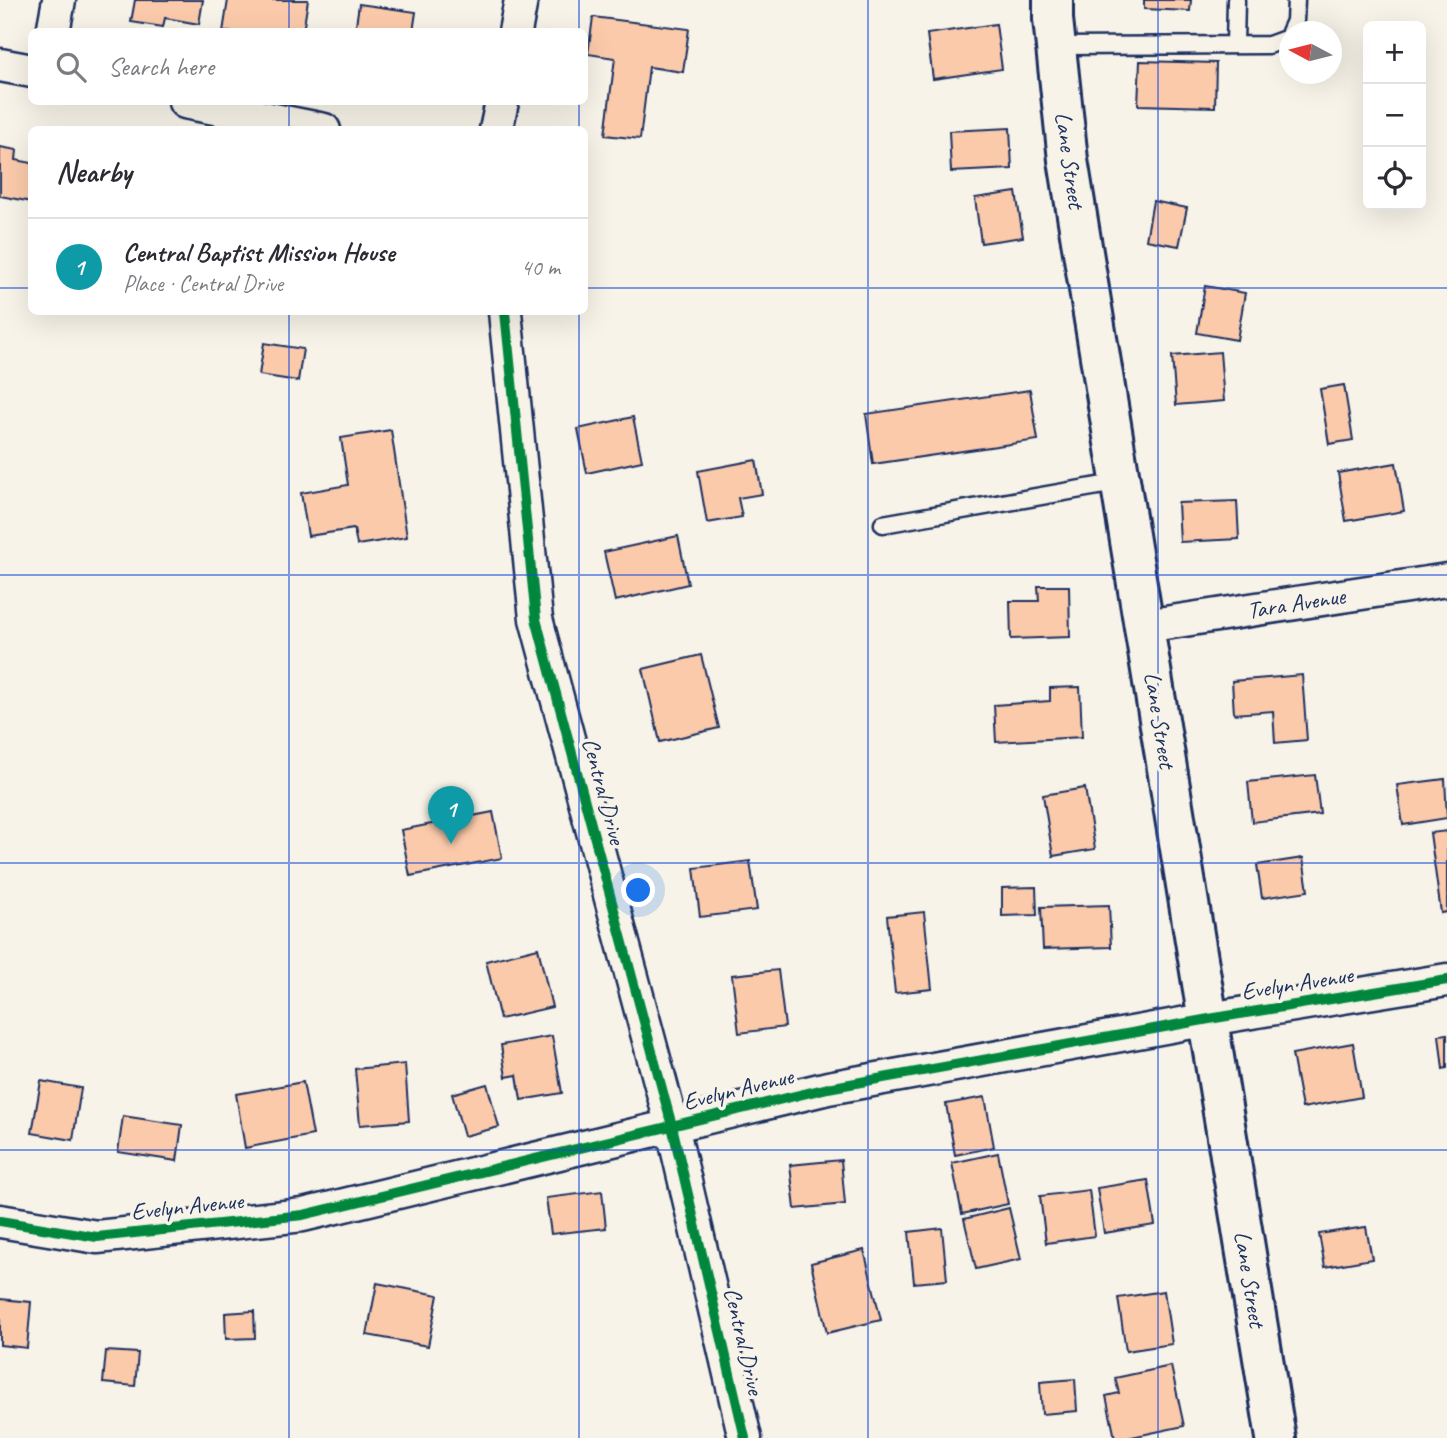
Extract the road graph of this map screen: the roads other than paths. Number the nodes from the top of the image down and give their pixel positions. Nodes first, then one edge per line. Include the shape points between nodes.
1 (59, 0) edge
2 (521, 0) edge
3 (1053, 0) edge
4 (1236, 0) edge
5 (1296, 0) edge
6 (1295, 21) edge
7 (54, 28) edge
8 (516, 28) edge
9 (1279, 41) edge
10 (1056, 46) junction
11 (1235, 46) junction
12 (0, 65) edge
13 (28, 70) edge
14 (200, 105) edge
15 (501, 105) edge
16 (304, 126) edge
17 (497, 126) edge
18 (505, 315) edge
19 (1121, 482) junction
20 (883, 524) dead end
21 (1447, 580) edge
22 (1144, 626) junction
23 (1447, 981) edge
24 (1209, 1019) junction
25 (672, 1126) junction
26 (0, 1222) edge
27 (745, 1438) edge
28 (1276, 1438) edge

1 - 7 street
2 - 8 street
3 - 10 main road, Lane Street
4 - 11 lane
5 - 6 lane
9 - 11 lane
10 - 11 lane
10 - 19 main road, Lane Street via 1068,160
12 - 13 street
14 - 16 street
15 - 17 street
18 - 25 street, Central Drive via 536,619
19 - 20 lane
19 - 22 main road, Lane Street
21 - 22 street, Tara Avenue
22 - 24 main road, Lane Street
23 - 24 street, Evelyn Avenue
24 - 25 street, Evelyn Avenue via 828,1088
24 - 28 main road, Lane Street
25 - 26 street, Evelyn Avenue via 303,1215 97,1237
25 - 27 street, Central Drive

